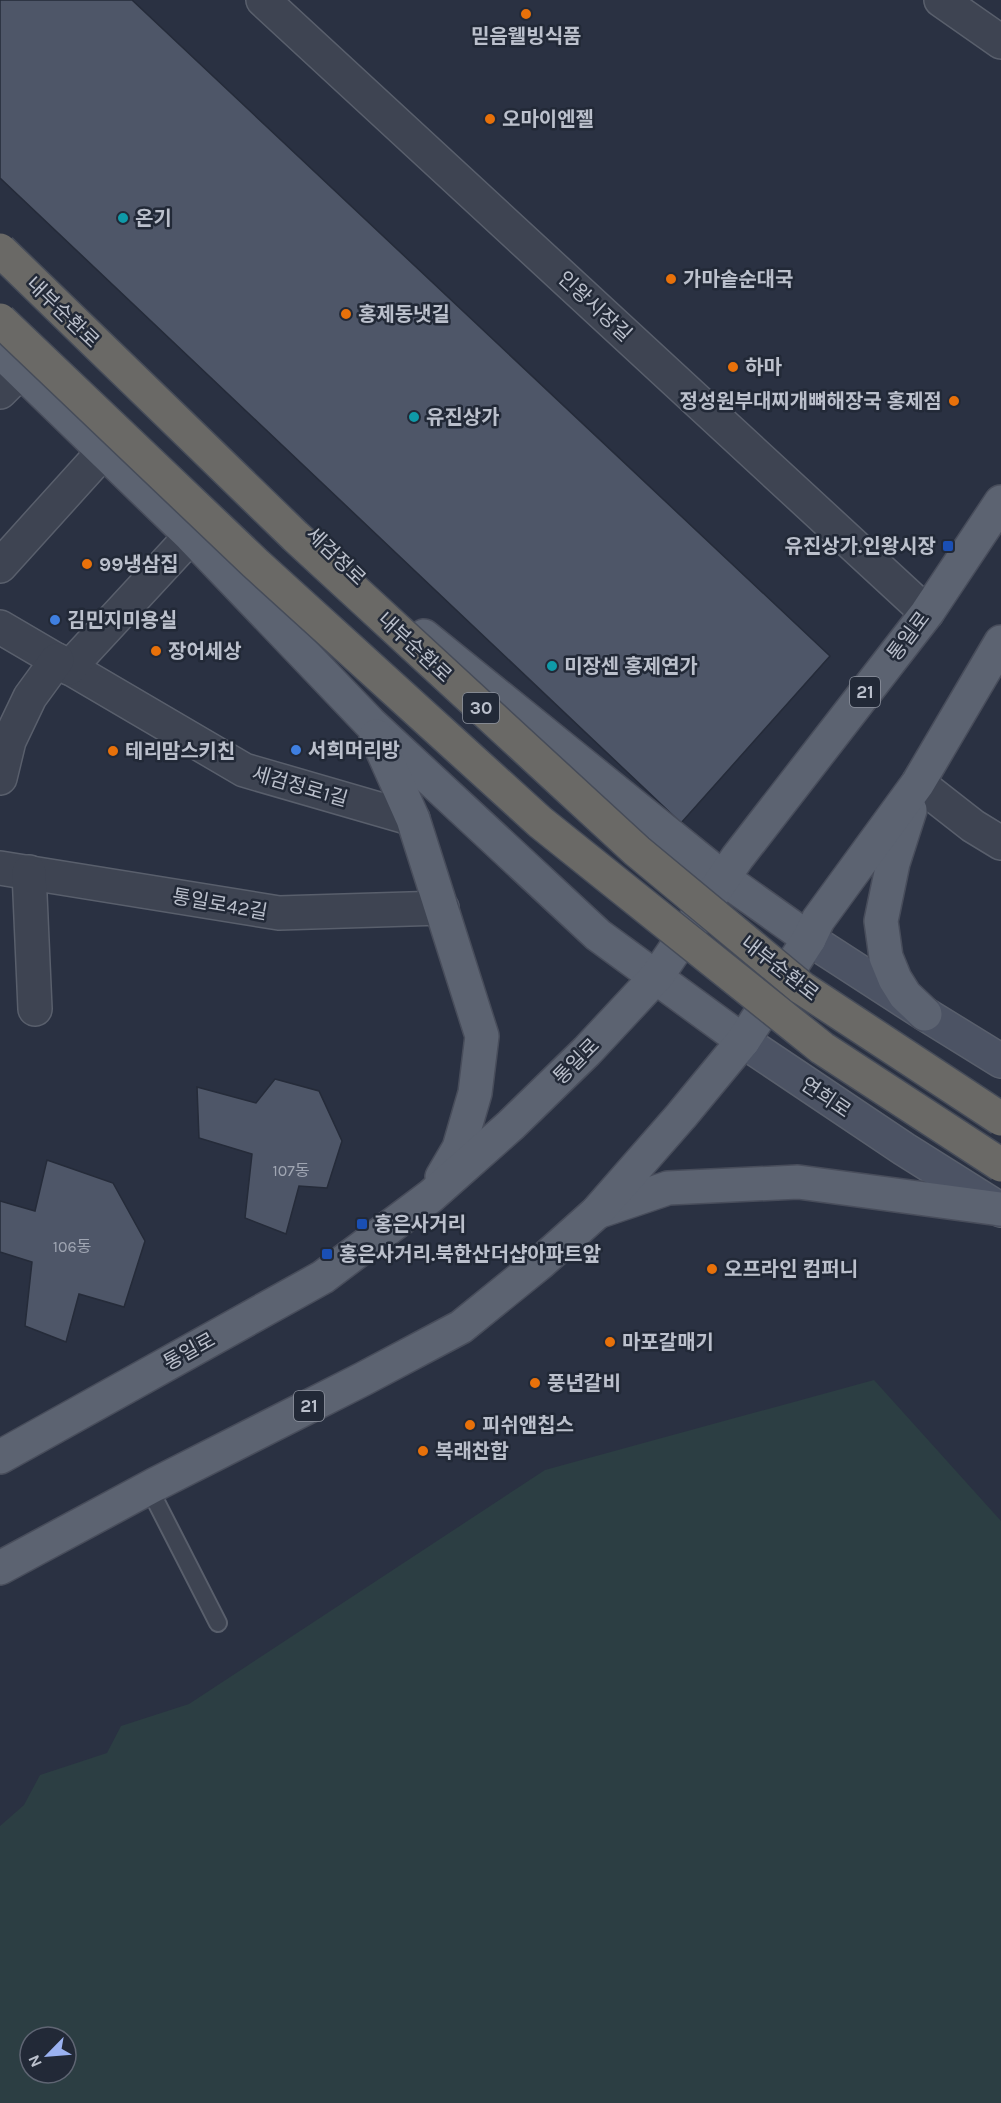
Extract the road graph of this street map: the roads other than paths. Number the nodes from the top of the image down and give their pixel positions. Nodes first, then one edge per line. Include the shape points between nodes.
1 (263, 0) edge
2 (941, 0) edge
3 (1001, 42) edge
4 (0, 232) edge
5 (0, 250) edge
6 (0, 320) edge
7 (7, 372) edge
8 (103, 452) junction
9 (1001, 502) edge
10 (191, 536) junction
11 (0, 566) edge
12 (927, 613) junction
13 (1, 629) edge
14 (1001, 642) edge
15 (63, 664) junction
16 (370, 723) junction
17 (0, 778) edge
18 (918, 783) junction
19 (413, 819) junction
20 (1001, 843) edge
21 (15, 870) edge
22 (723, 878) junction
23 (441, 908) junction
24 (809, 939) junction
25 (657, 976) junction
26 (35, 1009) dead end
27 (925, 1014) junction
28 (743, 1041) junction
29 (1001, 1061) edge
30 (1001, 1119) edge
31 (1001, 1165) edge
32 (431, 1196) junction
33 (1000, 1210) edge
34 (596, 1213) junction
35 (0, 1457) edge
36 (149, 1488) junction
37 (0, 1568) edge
38 (218, 1623) dead end

1 - 12 street, 인왕시장길
2 - 3 street
4 - 22 main road, 세검정로 via 394,612
5 - 30 highway, 내부순환로 / 30, bridge via 295,536 637,851 802,988
6 - 31 highway, 내부순환로 / 30, bridge via 255,564 540,822 822,1048
7 - 8 main road
8 - 10 main road
8 - 11 street
9 - 12 main road, 통일로 / 21
10 - 15 street
10 - 16 main road
12 - 22 main road, 통일로 / 21
13 - 15 street, 세검정로1길
14 - 18 main road
15 - 17 street via 26,706 9,741
15 - 19 street, 세검정로1길 via 244,770
16 - 19 main road
16 - 25 main road via 598,935
18 - 20 street
18 - 24 main road via 818,920
18 - 27 main road via 893,863 881,921 886,957 895,979
19 - 23 main road
21 - 23 street, 통일로42길 via 279,913
21 - 26 street
22 - 24 main road
22 - 25 main road, 통일로 / 21
23 - 32 main road via 482,1036 475,1093 459,1148
24 - 27 main road
24 - 28 main road
25 - 28 main road, 연희로
25 - 32 main road, 통일로 / 21 via 511,1125
27 - 29 main road
28 - 33 main road, 연희로
28 - 34 main road, 21
32 - 35 main road, 통일로 / 21 via 322,1277
33 - 34 main road via 798,1182 668,1188
34 - 36 main road, 21 via 461,1327
36 - 37 main road, 21
36 - 38 lane

